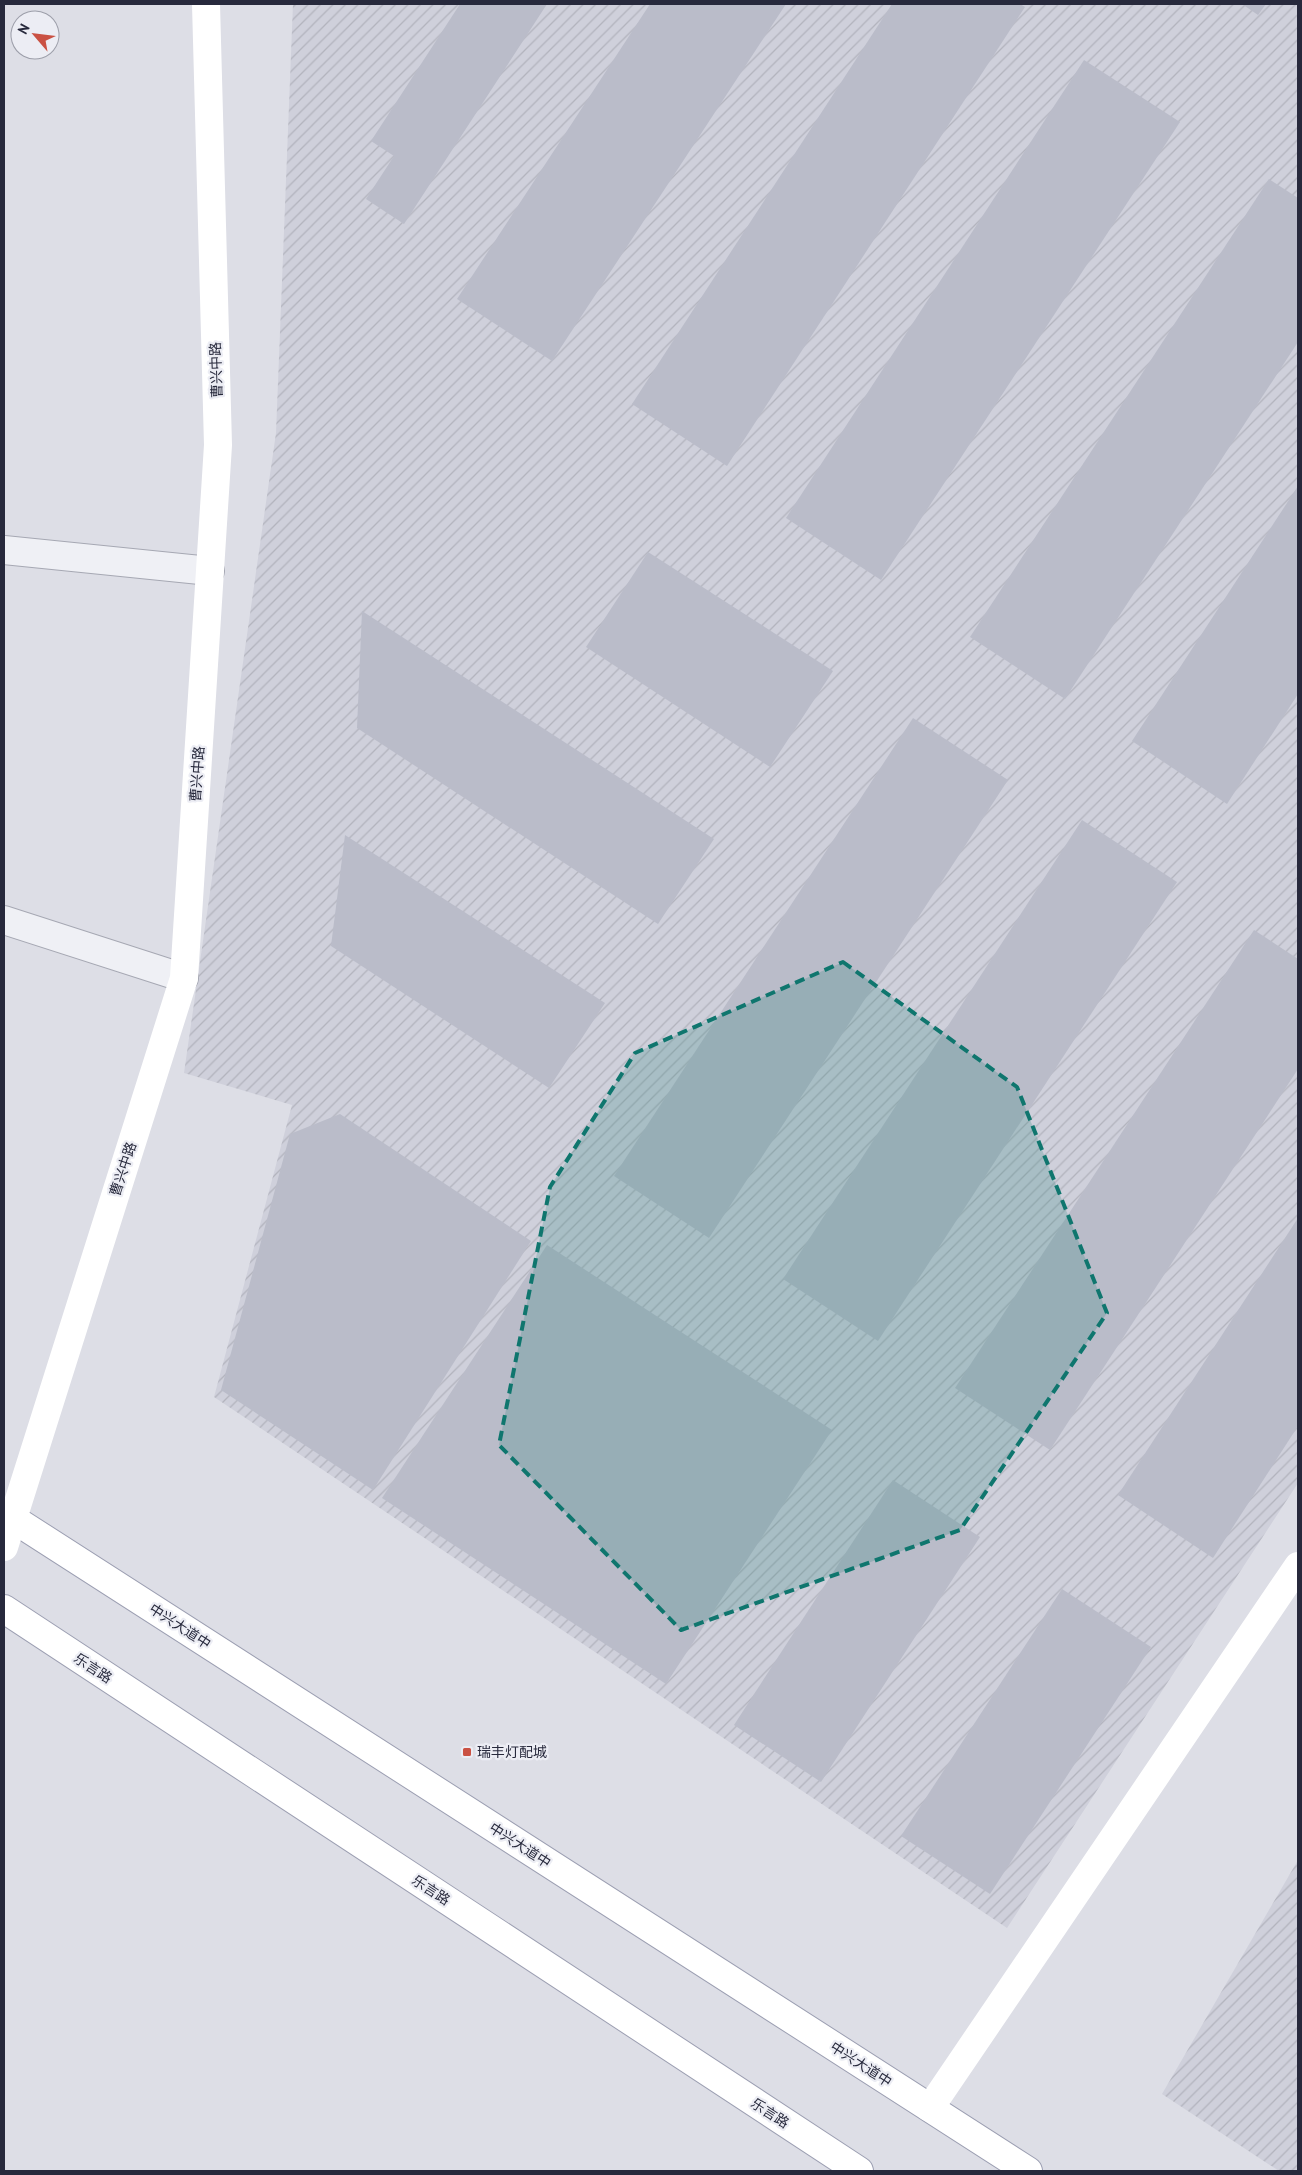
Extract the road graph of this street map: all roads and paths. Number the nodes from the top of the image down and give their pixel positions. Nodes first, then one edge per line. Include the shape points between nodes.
1 (206, 4) edge
2 (4, 550) edge
3 (210, 571) junction
4 (4, 920) edge
5 (184, 978) junction
6 (8, 1516) edge
7 (4, 1547) edge
8 (1298, 1566) edge
9 (4, 1609) edge
10 (930, 2108) junction
11 (859, 2171) edge
12 (1028, 2171) edge

1 - 3 street, 曹兴中路 via 218,445
2 - 3 street
3 - 5 street, 曹兴中路
4 - 5 street
5 - 6 street, 曹兴中路
6 - 7 street, 曹兴中路
6 - 10 street, 中兴大道中
8 - 10 street
9 - 11 street, 乐言路
10 - 12 street, 中兴大道中

